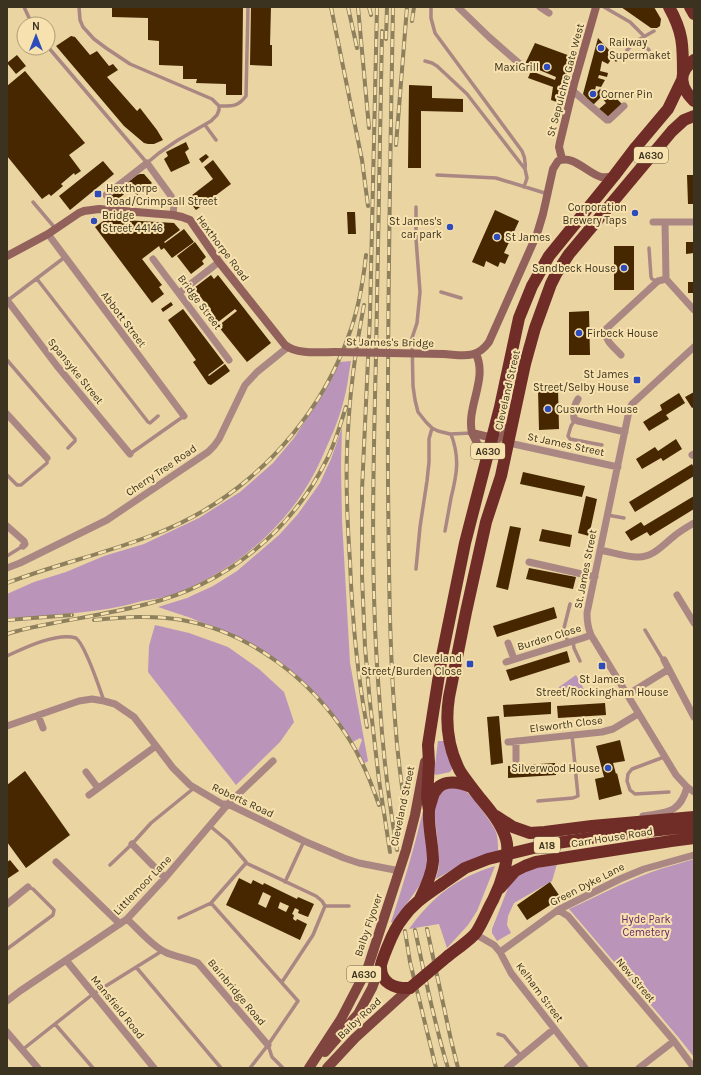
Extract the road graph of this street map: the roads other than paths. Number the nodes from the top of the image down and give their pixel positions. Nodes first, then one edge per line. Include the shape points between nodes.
1 (79, 7) edge
2 (248, 7) edge
3 (431, 7) edge
4 (458, 7) edge
5 (540, 7) edge
6 (596, 7) edge
7 (604, 7) edge
8 (669, 7) edge
9 (690, 7) edge
10 (549, 12) dead end
11 (694, 14) edge
12 (654, 31) dead end
13 (644, 36) junction
14 (638, 40) junction
15 (627, 50) dead end
16 (649, 50) dead end
17 (56, 56) edge
18 (694, 60) edge
19 (425, 61) dead end
20 (521, 65) dead end
21 (682, 77) junction
22 (573, 90) junction
23 (694, 101) edge
24 (219, 106) junction
25 (624, 106) dead end
26 (694, 116) edge
27 (205, 125) junction
28 (216, 140) dead end
29 (562, 159) junction
30 (147, 163) junction
31 (525, 169) junction
32 (437, 176) dead end
33 (607, 179) junction
34 (524, 187) junction
35 (548, 194) junction
36 (106, 195) dead end
37 (613, 200) junction
38 (33, 202) dead end
39 (416, 207) dead end
40 (173, 215) junction
41 (653, 222) dead end
42 (665, 222) junction
43 (694, 222) edge
44 (56, 229) junction
45 (48, 234) junction
46 (649, 248) dead end
47 (7, 256) edge
48 (65, 257) junction
49 (153, 259) dead end
50 (219, 262) junction
51 (36, 279) junction
52 (666, 279) junction
53 (658, 281) junction
54 (179, 292) junction
55 (441, 292) dead end
56 (461, 298) dead end
57 (7, 300) edge
58 (694, 310) edge
59 (288, 347) junction
60 (694, 347) edge
61 (476, 354) junction
62 (621, 355) dead end
63 (7, 360) edge
64 (229, 360) dead end
65 (578, 399) dead end
66 (7, 414) edge
67 (158, 416) dead end
68 (184, 416) joint
69 (513, 420) junction
70 (576, 420) junction
71 (432, 428) junction
72 (625, 432) junction
73 (472, 433) junction
74 (451, 434) junction
75 (492, 438) junction
76 (509, 443) junction
77 (602, 445) dead end
78 (68, 448) dead end
79 (130, 454) joint
80 (47, 458) joint
81 (486, 462) junction
82 (618, 467) junction
83 (7, 475) edge
84 (608, 515) junction
85 (624, 518) dead end
86 (694, 523) edge
87 (7, 526) edge
88 (445, 531) dead end
89 (23, 546) joint
90 (600, 550) junction
91 (7, 556) edge
92 (529, 562) dead end
93 (7, 568) edge
94 (416, 569) dead end
95 (595, 577) junction
96 (677, 596) dead end
97 (570, 604) dead end
98 (694, 623) edge
99 (645, 630) dead end
100 (591, 635) junction
101 (571, 642) junction
102 (508, 643) dead end
103 (7, 656) edge
104 (514, 659) junction
105 (664, 660) joint
106 (580, 661) dead end
107 (506, 662) dead end
108 (669, 670) junction
109 (626, 695) junction
110 (104, 701) junction
111 (638, 714) junction
112 (38, 715) junction
113 (694, 717) edge
114 (7, 726) edge
115 (43, 728) dead end
116 (572, 735) junction
117 (428, 745) junction
118 (156, 746) junction
119 (664, 757) junction
120 (516, 760) dead end
121 (274, 761) dead end
122 (86, 772) dead end
123 (471, 786) junction
124 (687, 787) junction
125 (98, 788) junction
126 (194, 788) junction
127 (669, 792) dead end
128 (694, 792) edge
129 (90, 794) dead end
130 (538, 801) dead end
131 (228, 804) junction
132 (429, 810) junction
133 (492, 813) junction
134 (694, 817) edge
135 (210, 826) junction
136 (592, 826) junction
137 (694, 826) edge
138 (659, 830) joint
139 (694, 838) edge
140 (304, 842) junction
141 (132, 844) junction
142 (694, 855) edge
143 (56, 862) dead end
144 (246, 863) junction
145 (110, 865) dead end
146 (400, 871) junction
147 (165, 878) junction
148 (285, 882) junction
149 (28, 887) joint
150 (497, 892) junction
151 (420, 899) junction
152 (211, 903) junction
153 (7, 904) edge
154 (325, 906) junction
155 (349, 906) dead end
156 (558, 910) junction
157 (180, 918) dead end
158 (127, 919) junction
159 (120, 924) junction
160 (475, 934) junction
161 (7, 949) edge
162 (162, 951) junction
163 (500, 952) junction
164 (66, 960) junction
165 (381, 964) junction
166 (136, 967) junction
167 (282, 982) junction
168 (410, 988) junction
169 (93, 994) junction
170 (7, 1001) edge
171 (56, 1024) junction
172 (554, 1028) junction
173 (7, 1032) edge
174 (498, 1034) dead end
175 (674, 1041) junction
176 (268, 1045) junction
177 (22, 1050) junction
178 (521, 1056) junction
179 (38, 1068) edge
180 (93, 1068) edge
181 (154, 1068) edge
182 (221, 1068) edge
183 (250, 1068) edge
184 (283, 1068) edge
185 (310, 1068) edge
186 (327, 1068) edge
187 (507, 1068) edge
188 (585, 1068) edge
189 (639, 1068) edge
190 (694, 1068) edge

1 - 24 lane via 83,27 106,48 130,64 212,99
2 - 24 lane via 246,96 235,105
3 - 31 lane via 435,33 522,150
4 - 20 street
5 - 10 street
6 - 22 street, St Sepulchre Gate West
7 - 13 lane via 630,22
8 - 21 highway, A630 via 681,34
9 - 11 highway
12 - 13 lane
13 - 14 lane
14 - 15 lane
14 - 16 lane
17 - 30 lane
18 - 21 highway via 687,66
19 - 31 lane via 437,66 467,94
21 - 23 highway via 686,92
21 - 33 highway, Cleveland Street / A630 via 668,109
22 - 25 street via 607,120
22 - 29 street, St Sepulchre Gate West via 559,147
24 - 27 lane via 217,115
26 - 37 highway, Cleveland Street / A630 via 674,128
27 - 28 lane
27 - 30 lane via 190,132
29 - 33 street via 572,160
29 - 35 street via 554,169
30 - 36 street
30 - 40 street via 171,196 174,205
31 - 34 lane
32 - 34 lane via 496,178
33 - 37 street via 612,186
33 - 75 highway, Cleveland Street / A630 via 550,256 529,292 519,318
34 - 35 lane
35 - 61 street via 537,234 489,342
37 - 69 highway, Cleveland Street / A630 via 562,263 551,284 527,357
38 - 44 lane
39 - 71 lane via 420,292 418,323 412,338 413,386 418,412
40 - 44 street, Hexthorpe Road via 99,209 79,213
40 - 50 street, Hexthorpe Road via 190,220
41 - 42 street
42 - 43 street
42 - 52 street
44 - 45 street, Hexthorpe Road
45 - 47 street, Hexthorpe Road
45 - 48 street, Abbott Street
46 - 53 lane via 651,276
48 - 51 lane
48 - 68 street, Abbott Street
49 - 54 street, Bridge Street
50 - 54 street
50 - 59 street, Hexthorpe Road
51 - 57 lane
51 - 67 lane via 148,422
52 - 53 street
52 - 58 street
53 - 62 street via 606,329 605,336
54 - 64 street, Bridge Street
55 - 56 lane
57 - 79 street, Spansyke Street
59 - 61 street, St James's Bridge, bridge via 302,351
59 - 93 street, Cherry Tree Road via 245,385 219,440 208,452 107,520
60 - 72 street, St. James Street via 632,404
61 - 73 street via 480,370 472,414
63 - 78 lane via 75,439
65 - 70 street via 574,408
66 - 80 street
68 - 79 lane
69 - 75 street via 502,437
69 - 76 highway, Cleveland Street / A630
70 - 72 street
70 - 77 lane via 571,426 568,436 570,439
71 - 74 lane via 438,432
71 - 94 lane
72 - 82 street, St. James Street
73 - 74 lane
73 - 75 street
73 - 81 street
74 - 88 lane via 455,443 457,475
75 - 81 highway, Cleveland Street / A630
76 - 82 street, St James Street
76 - 123 highway, Cleveland Street / A630 via 486,522 447,710 450,744 454,757
80 - 83 lane via 47,463 21,485 17,485
81 - 117 highway, Cleveland Street / A630 via 452,602
82 - 84 street, St. James Street
84 - 85 lane
84 - 90 street, St. James Street
86 - 90 street via 676,534 661,548 645,556 637,557
87 - 89 street via 24,541
89 - 91 lane
90 - 95 street, St. James Street
92 - 95 street
95 - 100 street, St. James Street via 587,613
96 - 98 street
97 - 101 lane via 564,628
99 - 105 lane
100 - 101 street, Burden Close
100 - 109 street, St. James Street
101 - 104 street, Burden Close
101 - 106 lane
102 - 104 street, Burden Close
103 - 110 lane via 44,641 64,637 76,638
104 - 107 street, Burden Close
105 - 108 street
108 - 109 street
108 - 113 street
109 - 111 street, St. James Street
110 - 112 street, Roberts Road via 79,701
110 - 118 street, Roberts Road via 115,704 134,717
111 - 116 street, Elsworth Close via 613,729
111 - 119 street, St. James Street
112 - 114 street, Roberts Road
112 - 115 street
116 - 120 street, Elsworth Close via 512,742
116 - 130 lane via 578,796
117 - 132 highway, Cleveland Street / A630
117 - 146 main road, Cleveland Street / A630
118 - 125 street
118 - 126 street, Roberts Road via 173,768
119 - 124 street, St. James Street
119 - 127 lane via 632,769 627,782 635,794
121 - 131 street, Littlemoor Lane
122 - 125 street
123 - 132 highway, Balby Flyover / A630 via 456,782 442,784 433,795
123 - 133 highway, A630
124 - 128 street, St. James Street
124 - 136 street via 679,805 668,812
125 - 129 street
126 - 131 street, Roberts Road via 222,804
126 - 141 lane via 151,823
131 - 135 street, Littlemoor Lane
131 - 140 street, Roberts Road
132 - 151 highway, Balby Flyover / A630 via 432,868
133 - 136 highway, A18 via 513,827 530,833
133 - 150 highway, A630 via 500,826 507,848 506,864
134 - 136 highway, A18
135 - 144 lane via 228,841
135 - 147 street, Littlemoor Lane
137 - 138 highway, Carr House Road / A18
138 - 151 highway, Balby Flyover / A18, bridge via 550,844 488,859 466,868
139 - 150 highway, Carr House Road / A18 via 536,862 515,871
140 - 146 street, Roberts Road via 349,860
140 - 148 lane
141 - 145 lane
141 - 147 street
142 - 156 street, Green Dyke Lane via 644,869
143 - 159 street
144 - 148 lane
144 - 152 lane
146 - 185 main road, Balby Flyover / A630 via 368,967 341,1019
147 - 158 street, Littlemoor Lane
148 - 154 lane via 316,896
149 - 153 street
149 - 161 lane via 54,910 53,916
150 - 160 highway, A630
151 - 165 highway, Balby Flyover / A630 via 402,919
152 - 157 lane
152 - 167 lane
154 - 155 lane
154 - 167 lane via 313,935
156 - 163 street, Green Dyke Lane
156 - 175 street, New Street via 568,916
158 - 159 street, Littlemoor Lane
158 - 162 street, Bainbridge Road
159 - 164 street, Littlemoor Lane
160 - 163 street, Kelham Street via 494,945
160 - 168 highway, A630, bridge
162 - 166 lane
162 - 176 street, Bainbridge Road via 198,963
163 - 172 street, Kelham Street via 511,973
164 - 169 street, Mansfield Road
164 - 170 street, Littlemoor Lane
165 - 168 highway, A630 via 384,980 397,987
165 - 185 main road, Balby Flyover / A630 via 358,1014
166 - 169 lane
166 - 182 lane
167 - 176 lane via 298,1001
168 - 186 main road, Balby Road / A630 via 355,1038
169 - 171 lane
169 - 181 street, Mansfield Road
171 - 177 lane
171 - 180 lane
172 - 178 street
172 - 188 street, Kelham Street
173 - 177 street
174 - 178 lane via 504,1036
175 - 189 street
175 - 190 street, New Street
176 - 183 lane
176 - 184 lane via 272,1057
177 - 179 street
178 - 187 street

